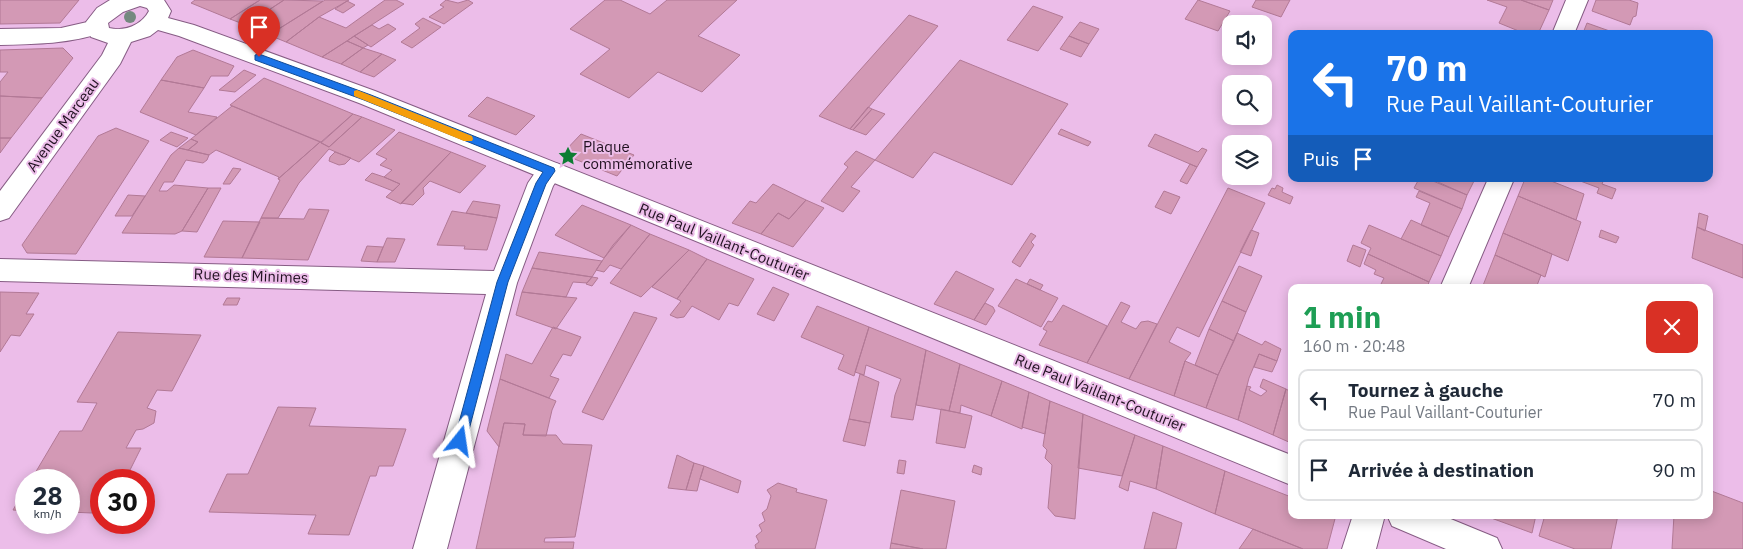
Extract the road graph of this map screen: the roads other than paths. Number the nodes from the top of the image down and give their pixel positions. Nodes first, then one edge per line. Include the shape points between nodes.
1 (1577, 0) edge
2 (126, 1) edge
3 (149, 5) edge
4 (96, 27) junction
5 (1565, 30) edge
6 (0, 37) edge
7 (122, 37) junction
8 (550, 171) junction
9 (1499, 182) edge
10 (0, 212) edge
11 (0, 270) edge
12 (503, 282) junction
13 (1456, 284) edge
14 (1288, 469) edge
15 (1368, 519) edge
16 (1413, 519) edge
17 (430, 549) edge
18 (1359, 549) edge
19 (1485, 549) edge

1 - 5 street
2 - 4 street via 106,11
3 - 7 street via 140,31
3 - 8 street, Rue Paul Vaillant-Couturier via 186,30 367,97
4 - 6 street via 64,36
4 - 7 street via 104,35
7 - 10 street, Avenue Marceau via 112,58
8 - 12 street via 541,183
8 - 14 street, Rue Paul Vaillant-Couturier
9 - 13 street
11 - 12 street, Rue des Minimes
12 - 17 street
15 - 18 street
16 - 19 street

